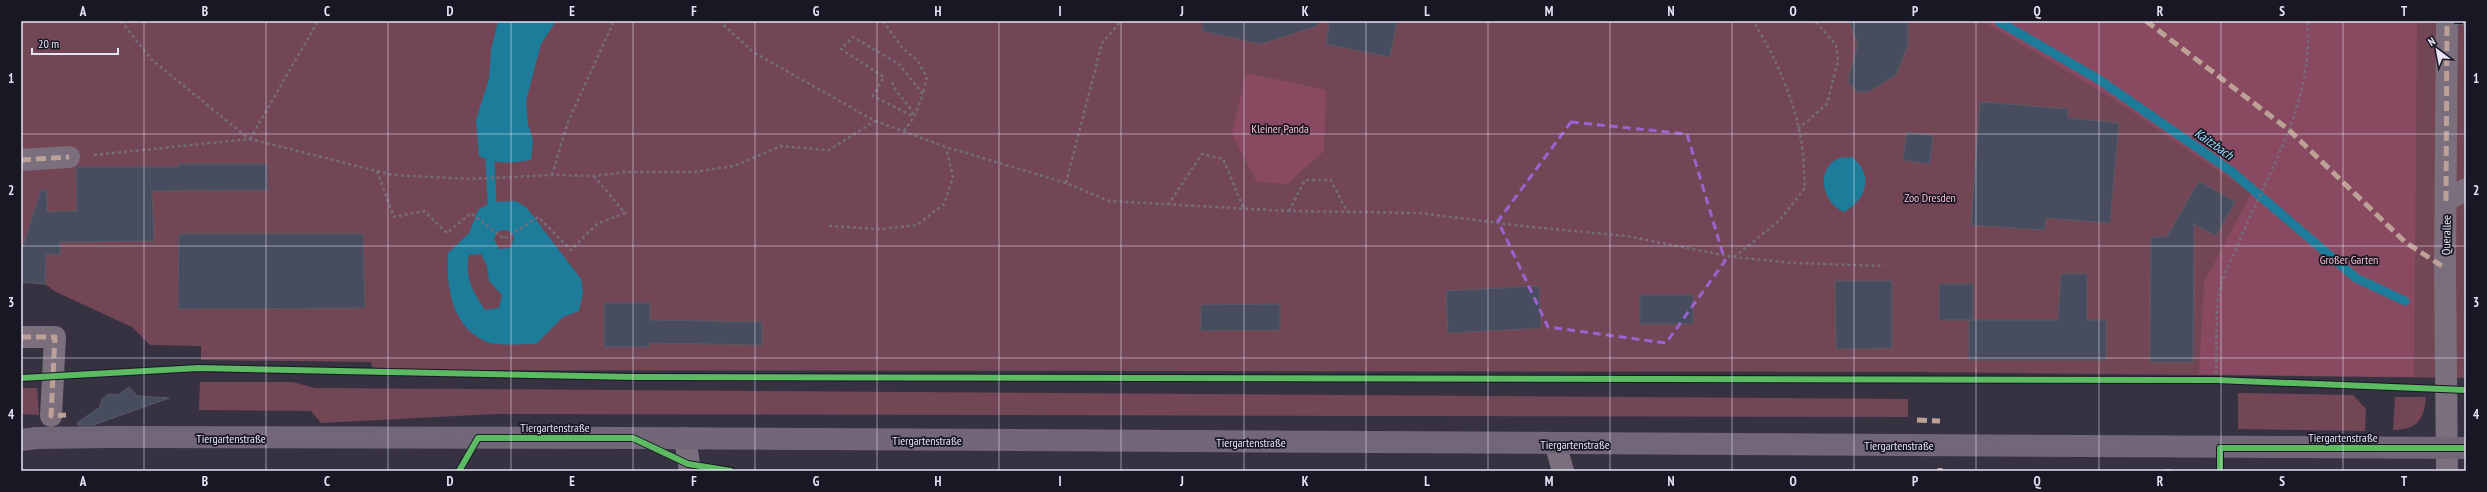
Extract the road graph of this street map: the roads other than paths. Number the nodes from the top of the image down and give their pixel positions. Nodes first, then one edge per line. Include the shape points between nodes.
1 (2447, 21) edge
2 (69, 157) road end
3 (21, 160) edge
4 (2466, 189) edge
5 (2446, 201) junction
6 (21, 337) edge
7 (51, 416) dead end
8 (25, 438) edge
9 (685, 438) junction
10 (1555, 443) junction
11 (2456, 448) edge
12 (690, 471) edge
13 (1564, 471) edge
14 (2447, 471) edge

1 - 5 street, Querallee
2 - 3 street
4 - 5 street
5 - 11 street, Querallee
6 - 7 street via 55,337
8 - 9 main road, Tiergartenstraße
9 - 10 main road, Tiergartenstraße
9 - 12 street
10 - 11 main road, Tiergartenstraße
10 - 13 street
11 - 14 street, Querallee

